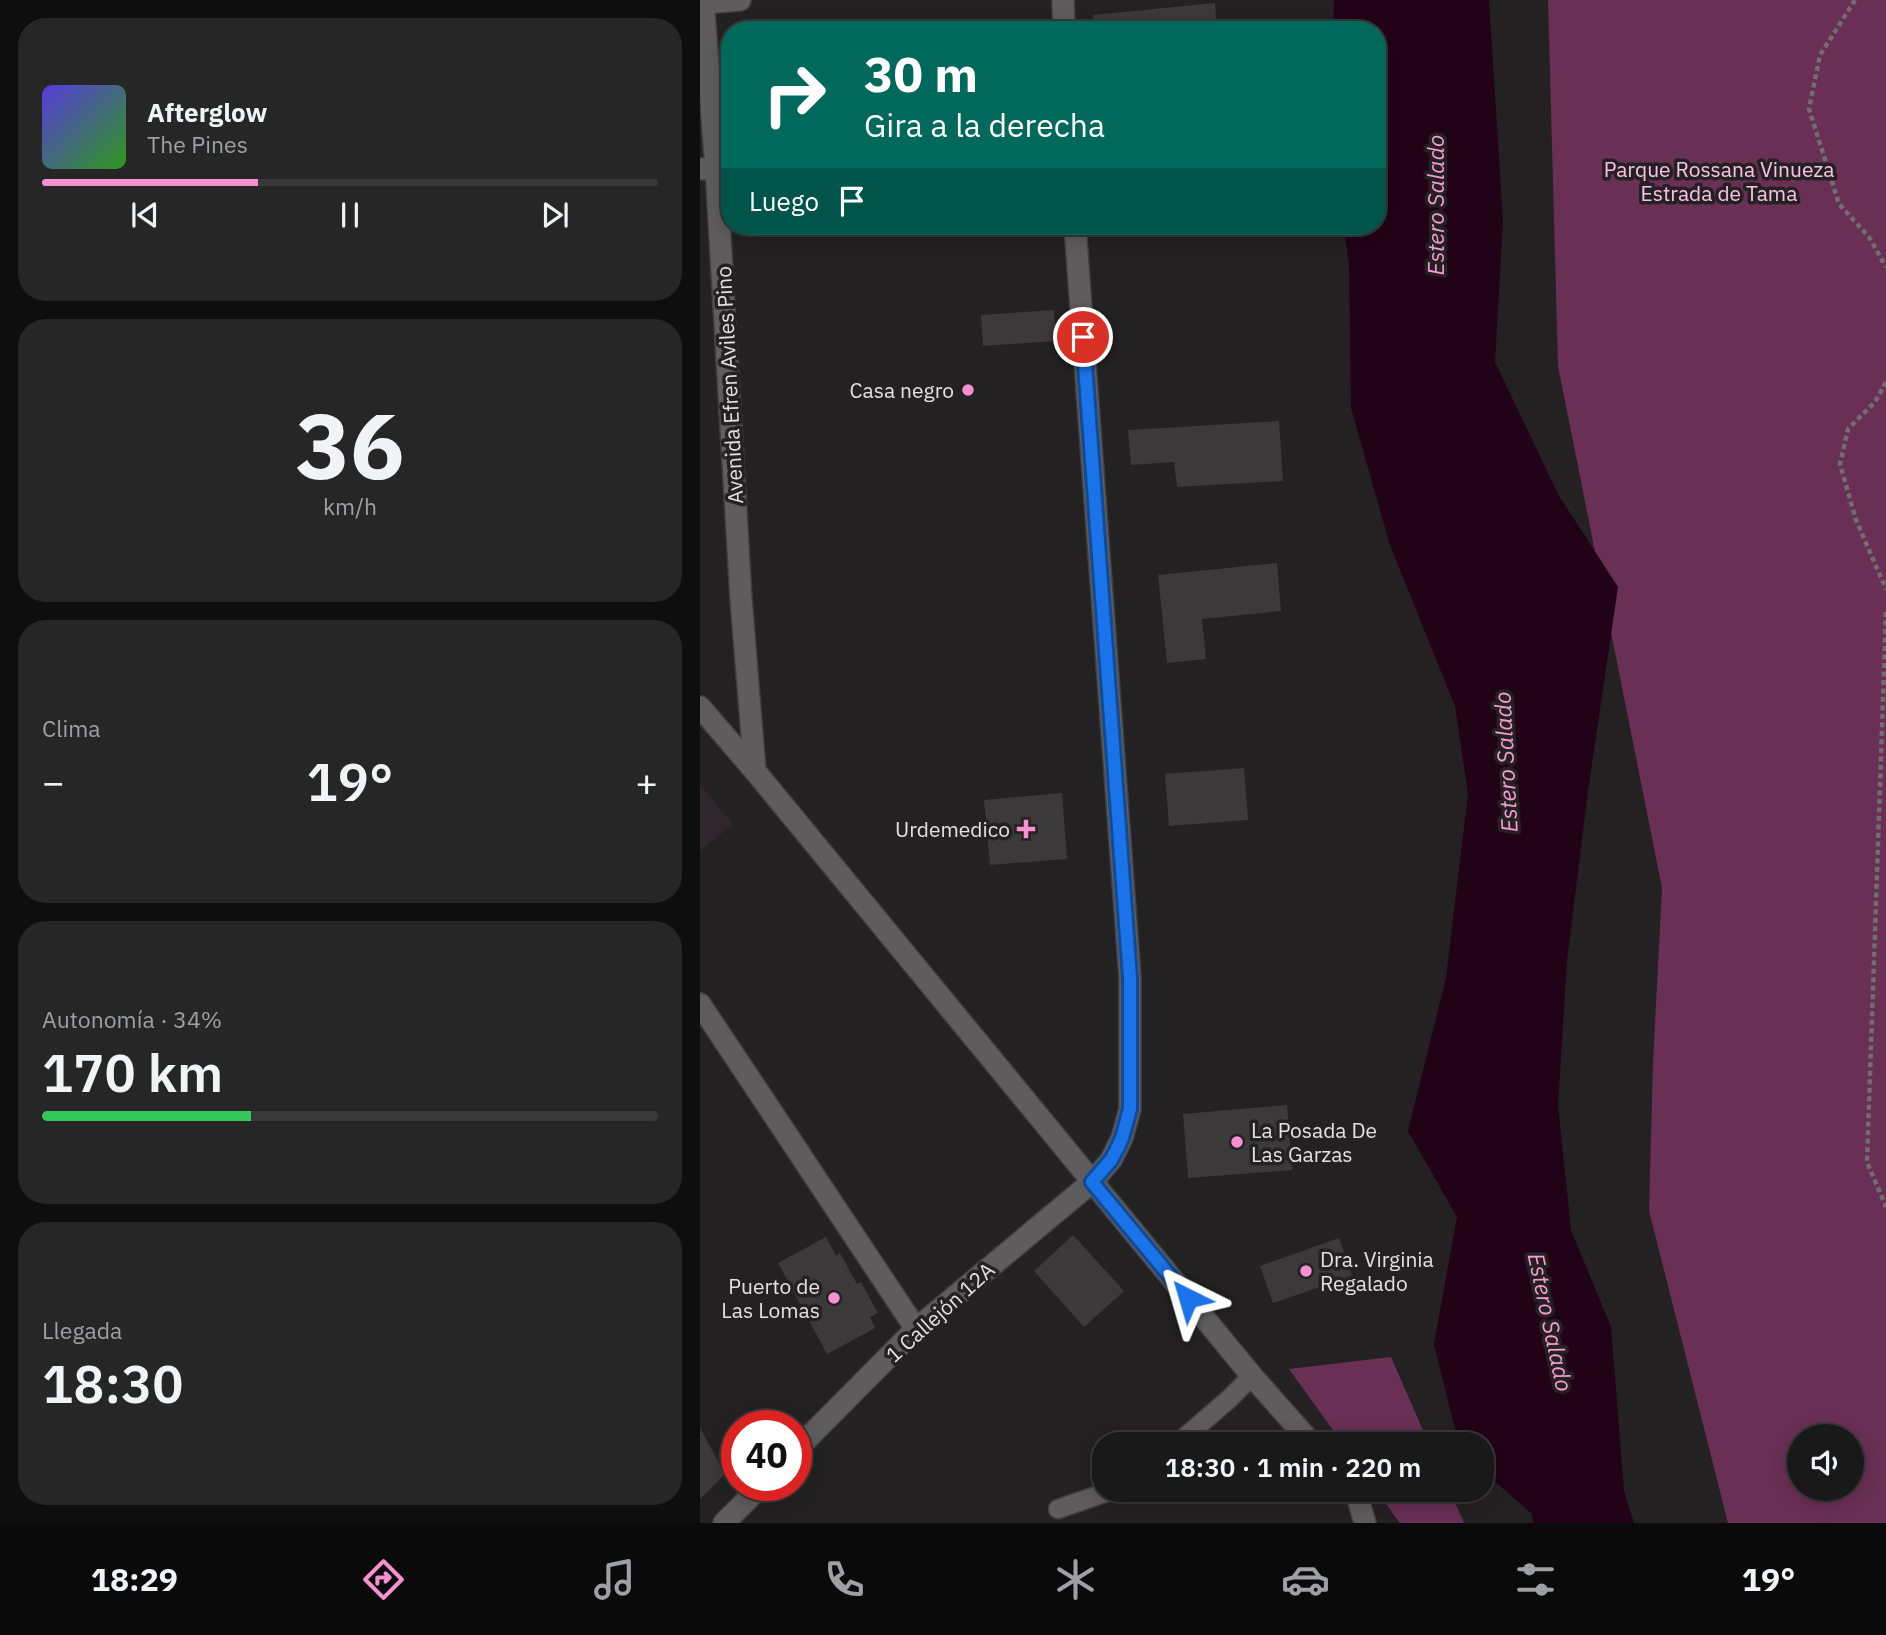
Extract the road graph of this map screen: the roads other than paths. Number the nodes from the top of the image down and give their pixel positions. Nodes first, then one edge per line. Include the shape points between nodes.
1 (740, 0) edge
2 (1063, 0) edge
3 (703, 1) edge
4 (1064, 21) edge
5 (715, 168) edge
6 (1076, 235) edge
7 (700, 707) edge
8 (755, 771) junction
9 (700, 1004) edge
10 (1092, 1182) junction
11 (916, 1329) junction
12 (1252, 1376) junction
13 (1191, 1432) edge
14 (1301, 1432) edge
15 (812, 1434) edge
16 (1092, 1497) edge
17 (746, 1501) edge
18 (1359, 1502) edge
19 (1058, 1509) dead end
20 (724, 1523) edge
21 (1365, 1523) edge

1 - 3 street
2 - 4 street
3 - 5 street, Avenida Efren Aviles Pino
5 - 8 street, Avenida Efren Aviles Pino
6 - 10 street, 1 Callejón 12A via 1130,978 1130,1109 1117,1149
7 - 8 street
8 - 10 street
9 - 11 street
10 - 11 street, 1 Callejón 12A
10 - 12 street
11 - 15 street, 1 Callejón 12A
12 - 13 lane
12 - 14 street
16 - 19 lane
17 - 20 street
18 - 21 street

